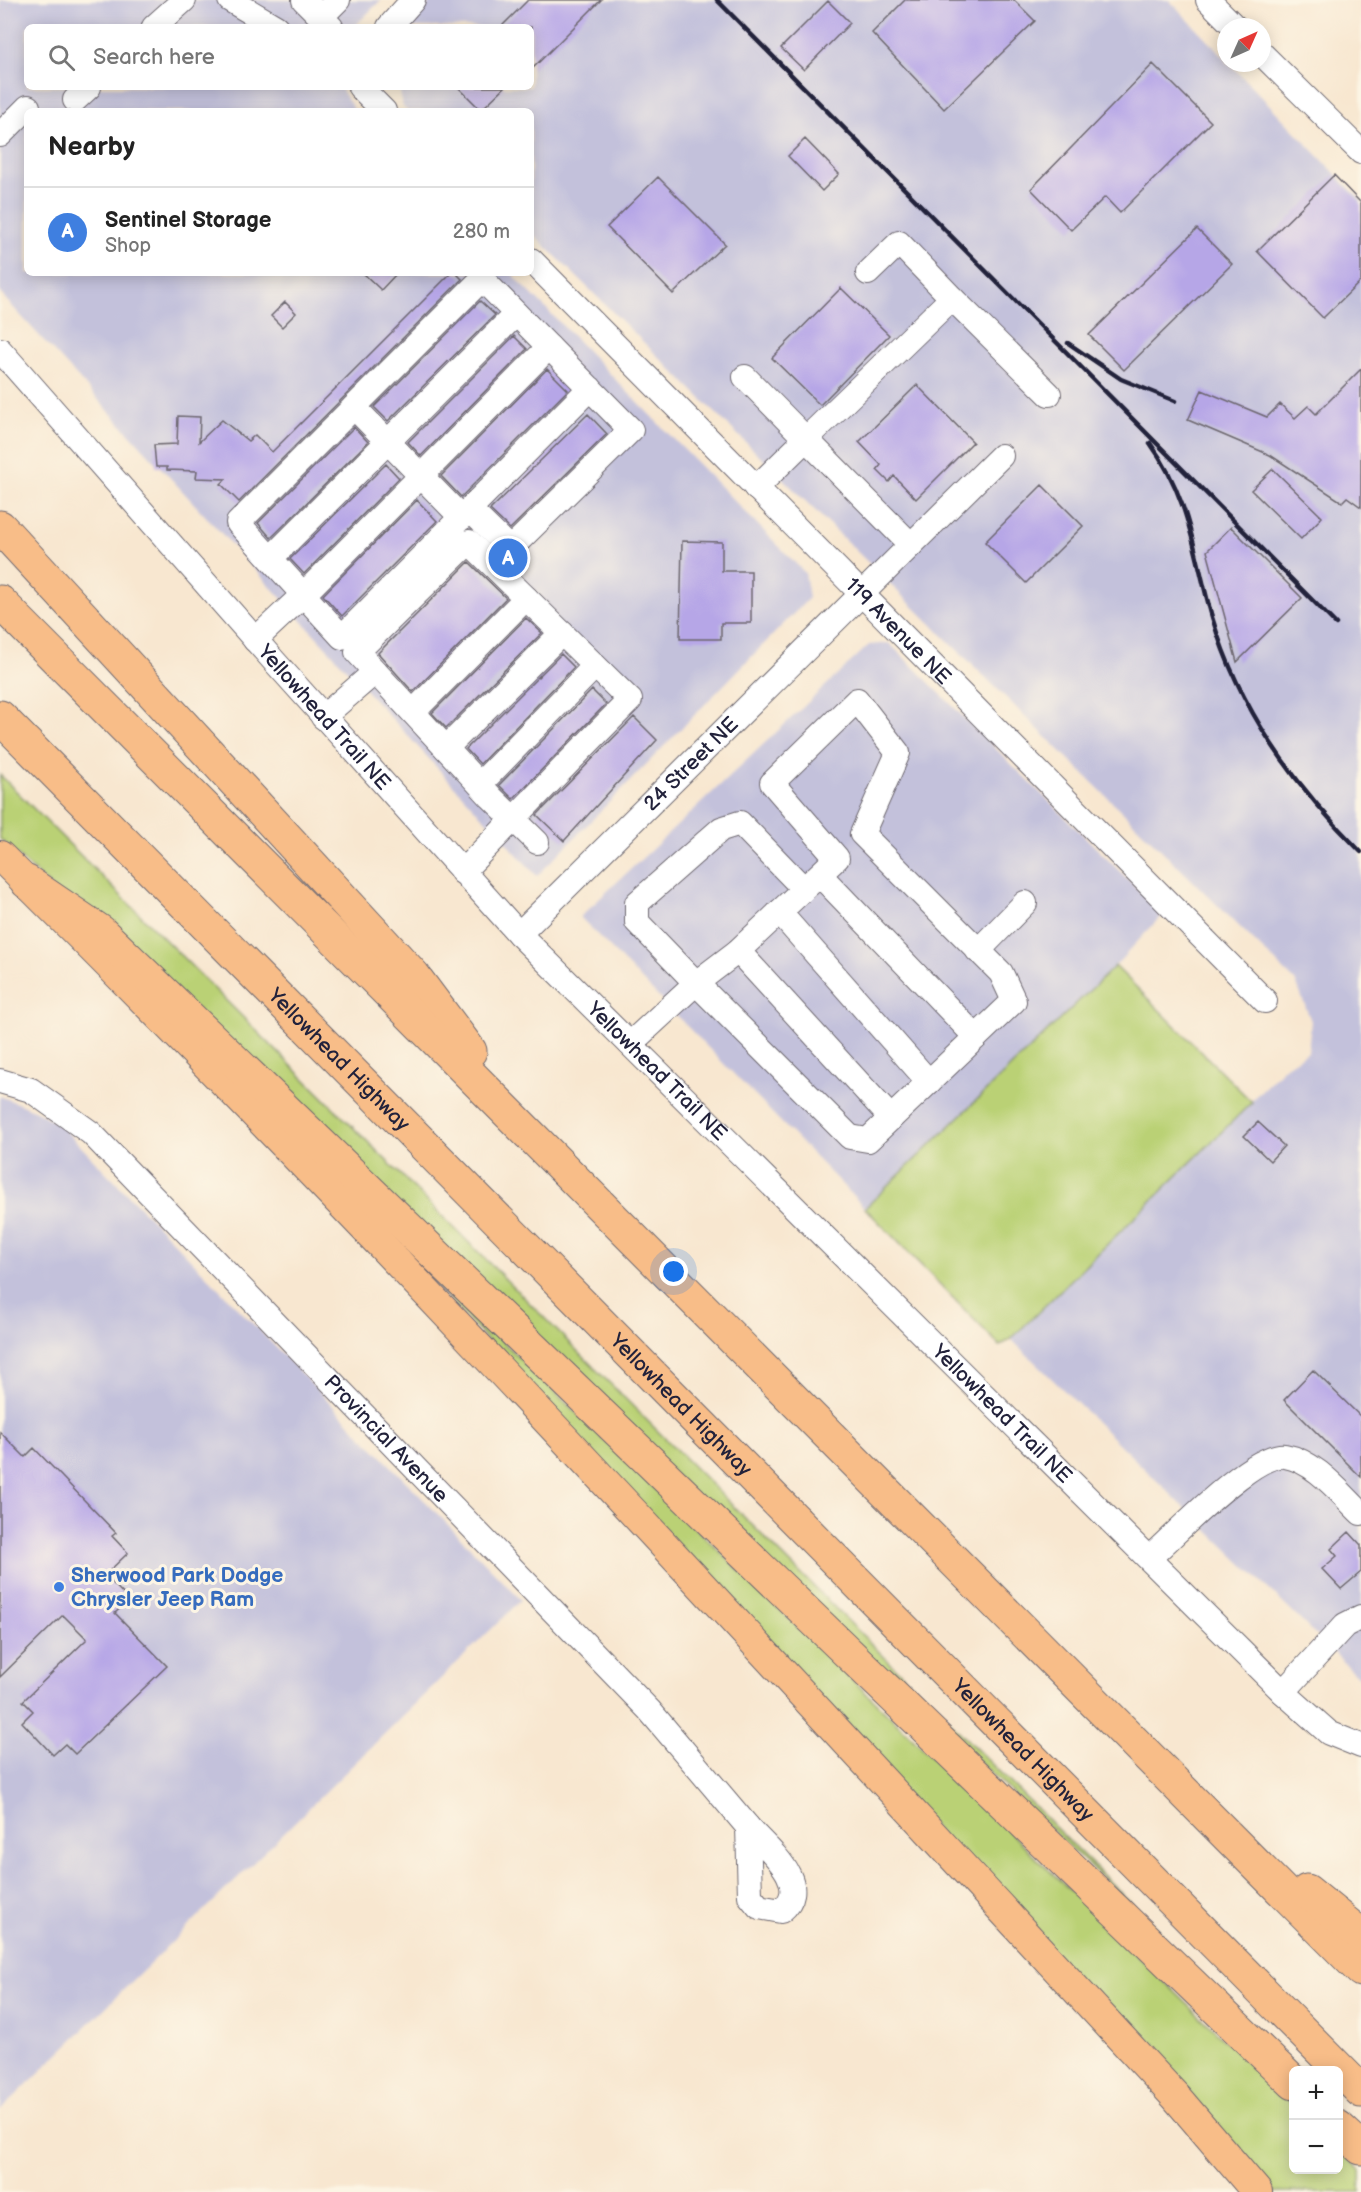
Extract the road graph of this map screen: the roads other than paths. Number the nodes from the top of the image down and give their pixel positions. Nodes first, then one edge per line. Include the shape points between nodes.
1 (184, 0) edge
2 (230, 0) edge
3 (304, 0) edge
4 (338, 0) edge
5 (413, 0) edge
6 (1208, 0) edge
7 (1226, 18) edge
8 (326, 22) edge
9 (157, 24) edge
10 (271, 24) edge
11 (392, 24) edge
12 (1271, 63) edge
13 (363, 90) edge
14 (381, 108) edge
15 (24, 111) edge
16 (0, 135) edge
17 (1361, 152) edge
18 (534, 263) edge
19 (868, 273) dead end
20 (952, 298) junction
21 (516, 314) junction
22 (549, 347) junction
23 (0, 350) edge
24 (745, 377) dead end
25 (590, 388) junction
26 (1049, 394) dead end
27 (354, 407) junction
28 (806, 439) junction
29 (387, 442) junction
30 (1001, 456) dead end
31 (421, 477) junction
32 (756, 488) junction
33 (466, 514) junction
34 (0, 527) edge
35 (911, 545) junction
36 (271, 558) junction
37 (304, 594) junction
38 (863, 595) junction
39 (526, 598) junction
40 (0, 602) edge
41 (562, 633) junction
42 (255, 640) junction
43 (350, 644) junction
44 (595, 666) junction
45 (375, 672) junction
46 (413, 712) junction
47 (0, 717) edge
48 (323, 717) junction
49 (446, 748) junction
50 (480, 784) junction
51 (513, 818) junction
52 (861, 834) junction
53 (537, 842) dead end
54 (0, 856) edge
55 (837, 858) junction
56 (462, 872) junction
57 (27, 882) junction
58 (812, 882) junction
59 (1025, 903) dead end
60 (779, 912) junction
61 (519, 934) junction
62 (738, 951) junction
63 (978, 951) junction
64 (696, 983) junction
65 (1264, 1001) dead end
66 (976, 1037) junction
67 (630, 1044) junction
68 (0, 1081) edge
69 (929, 1082) junction
70 (891, 1118) junction
71 (546, 1150) junction
72 (1361, 1513) edge
73 (1149, 1558) junction
74 (1361, 1617) edge
75 (1283, 1692) junction
76 (1361, 1746) edge
77 (1182, 1791) junction
78 (748, 1827) dead end
79 (1361, 1935) edge
80 (1361, 1970) edge
81 (1289, 2079) edge
82 (1361, 2091) edge
83 (1343, 2132) edge
84 (1361, 2148) edge
85 (1257, 2192) edge

1 - 9 street
2 - 10 street
3 - 8 street
4 - 8 street
5 - 11 street
6 - 7 street
12 - 17 street
13 - 14 street
15 - 16 street
18 - 32 street, 119 Avenue NE
19 - 20 street via 899,243
20 - 26 street
20 - 28 street
21 - 22 street
21 - 27 street via 482,279
21 - 29 street
22 - 25 street
22 - 31 street
23 - 42 street, Yellowhead Trail NE
24 - 28 street
25 - 33 street
25 - 33 street via 631,430 510,549
27 - 29 street
27 - 36 street via 238,523
28 - 32 street
28 - 35 street
29 - 31 street
29 - 36 street
30 - 35 street, 24 Street NE
31 - 33 street
31 - 37 street
32 - 38 street, 119 Avenue NE
33 - 43 street
34 - 71 highway via 414,976
35 - 38 street, 24 Street NE
36 - 37 street
37 - 42 street
37 - 43 street
38 - 61 street, 24 Street NE
38 - 65 street, 119 Avenue NE
39 - 41 street
39 - 43 street via 470,542
39 - 46 street
40 - 71 highway
41 - 44 street
41 - 49 street
42 - 48 street, Yellowhead Trail NE
43 - 45 street
44 - 50 street
44 - 51 street via 630,700
45 - 46 street
45 - 48 street
46 - 49 street
47 - 82 highway, Yellowhead Highway
48 - 56 street, Yellowhead Trail NE
49 - 50 street
50 - 51 street
51 - 53 street
51 - 56 street
52 - 55 street
52 - 55 street via 898,753 857,700 772,783
52 - 63 street
54 - 57 main road
55 - 58 street
56 - 61 street, Yellowhead Trail NE
57 - 81 highway via 100,932
57 - 85 main road via 371,1234 1176,2097
58 - 60 street
58 - 64 street via 740,823 721,829 637,903 638,922
58 - 66 street
59 - 63 street
60 - 62 street
60 - 69 street
61 - 67 street, Yellowhead Trail NE
62 - 64 street
62 - 70 street
63 - 66 street via 1001,973 1014,1002
64 - 67 street
64 - 70 street via 850,1137 868,1140
66 - 69 street
67 - 73 street, Yellowhead Trail NE
68 - 78 street, Provincial Avenue via 31,1090 91,1133 649,1710
69 - 70 street
71 - 77 highway
72 - 73 street via 1312,1467 1273,1456 1236,1479
73 - 75 street, Yellowhead Trail NE
74 - 75 street via 1345,1625
75 - 76 street, Yellowhead Trail NE via 1329,1733
77 - 79 highway
77 - 80 highway
83 - 84 highway

